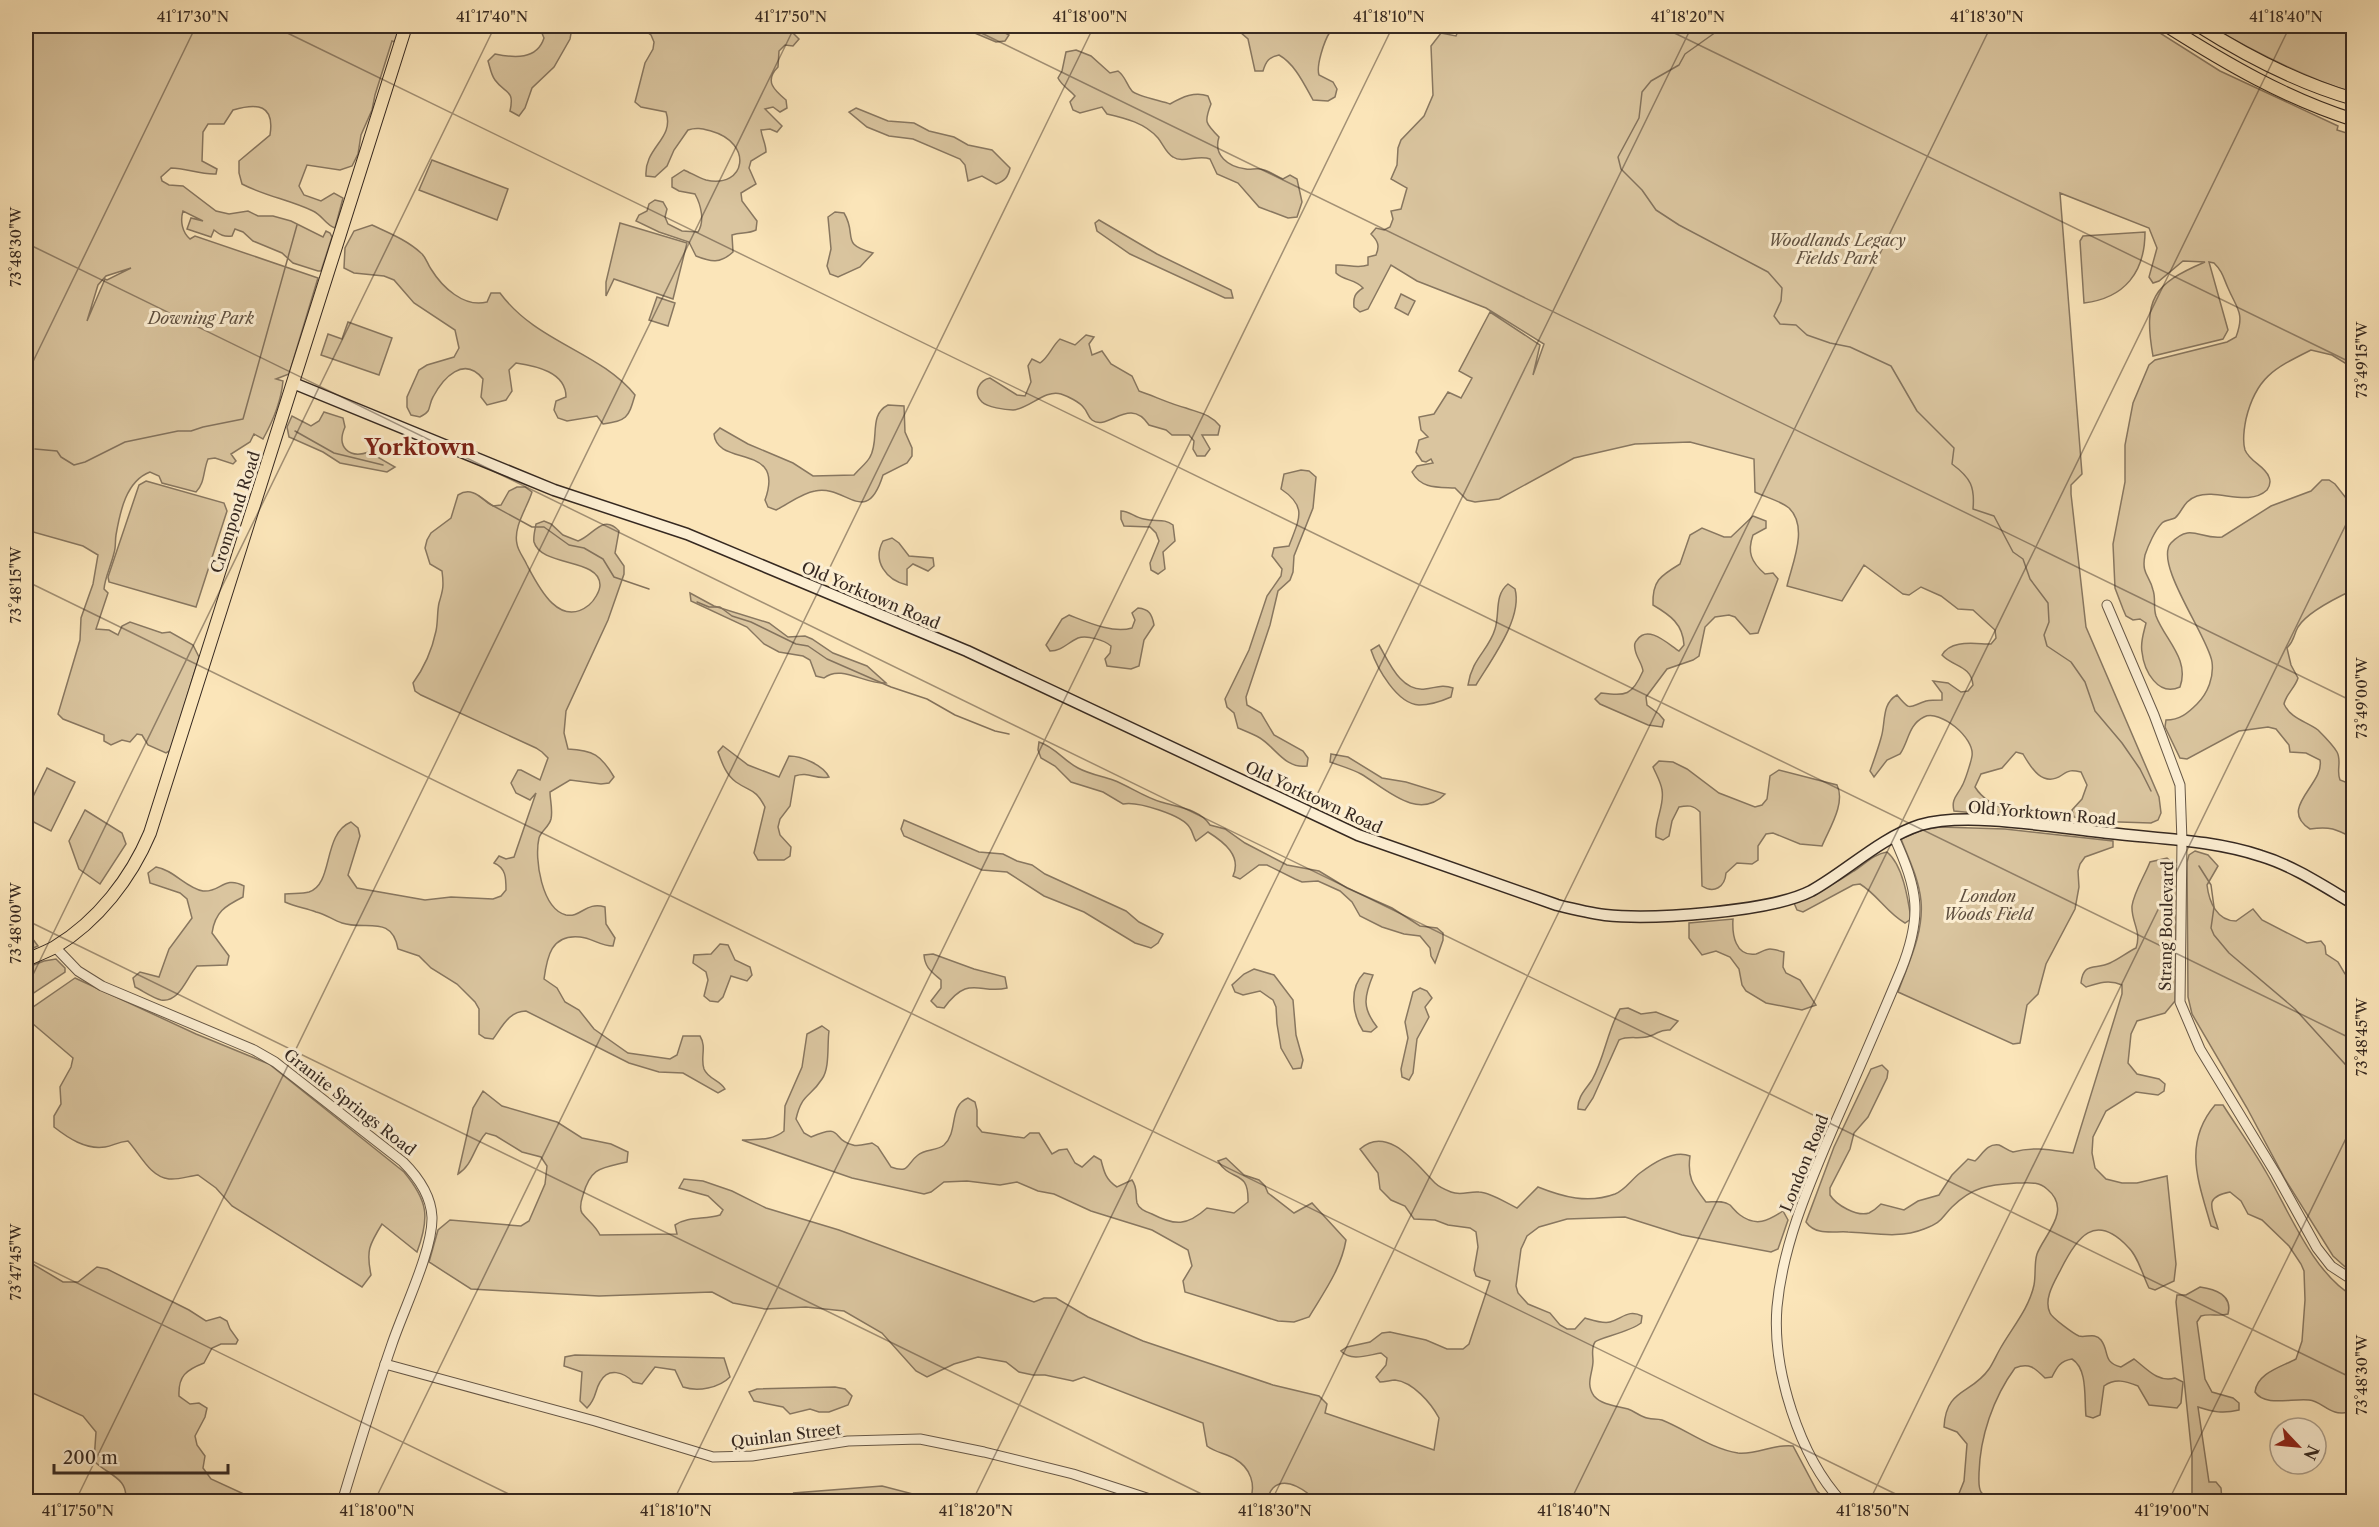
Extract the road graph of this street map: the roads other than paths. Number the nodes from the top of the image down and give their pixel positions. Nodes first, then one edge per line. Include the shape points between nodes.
1 (406, 26) edge
2 (2167, 26) edge
3 (2199, 26) edge
4 (2354, 99) edge
5 (2354, 120) edge
6 (293, 383) junction
7 (2107, 605) dead end
8 (1894, 837) junction
9 (2182, 841) junction
10 (2354, 904) edge
11 (55, 946) junction
12 (26, 960) edge
13 (2354, 1281) edge
14 (385, 1365) junction
15 (342, 1502) edge
16 (1159, 1502) edge
17 (1842, 1502) edge

1 - 6 highway, Crompond Road
2 - 5 highway via 2255,79
3 - 4 highway via 2280,72
6 - 8 main road, Old Yorktown Road via 554,490 687,534 958,647 1358,835 1557,905 1622,916 1720,911 1778,903 1841,873
6 - 11 highway, Crompond Road via 147,839 113,895
7 - 9 street, Strang Boulevard via 2180,786
8 - 9 main road, Old Yorktown Road via 1930,823 1958,820
8 - 17 street, London Road via 1913,885 1913,936 1809,1185 1785,1262 1777,1309 1777,1342 1797,1427 1818,1470
9 - 10 main road, Old Yorktown Road via 2263,856
9 - 13 street, Strang Boulevard via 2180,1002 2200,1049 2317,1248 2331,1266
11 - 12 highway, Crompond Road
11 - 14 street, Granite Springs Road via 78,971 102,986 276,1062 415,1175 430,1201 430,1239
14 - 15 street, Granite Springs Road
14 - 16 street, Quinlan Street via 713,1457 752,1456 848,1442 920,1439 1073,1474

